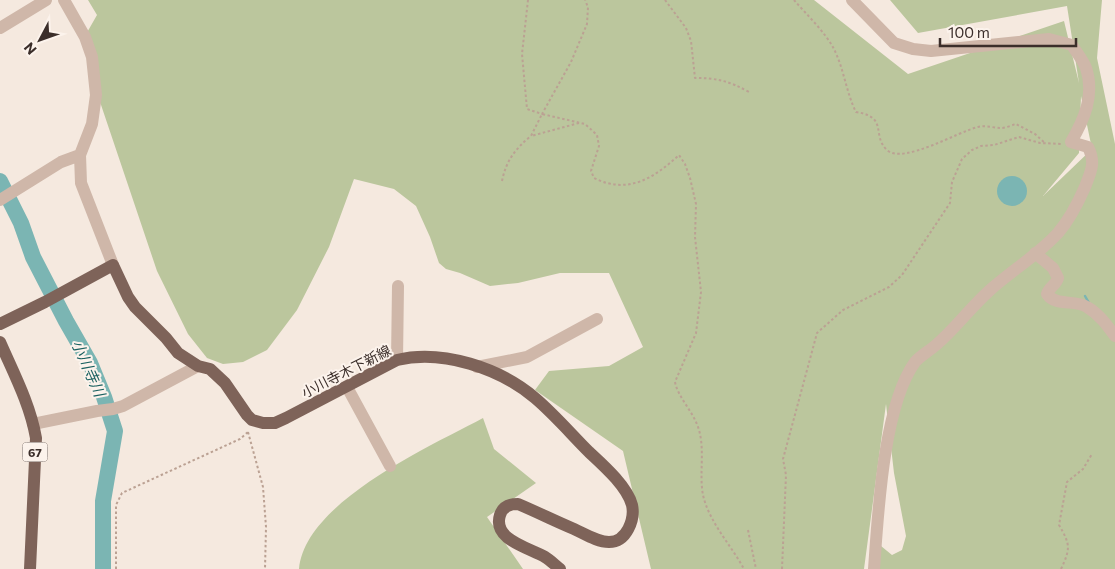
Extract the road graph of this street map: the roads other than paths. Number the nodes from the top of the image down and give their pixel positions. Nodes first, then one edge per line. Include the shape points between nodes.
1 (46, 0) edge
2 (64, 0) edge
3 (852, 0) edge
4 (0, 28) edge
5 (80, 155) junction
6 (0, 200) edge
7 (1035, 254) junction
8 (113, 265) junction
9 (398, 286) dead end
10 (597, 319) dead end
11 (0, 324) edge
12 (1115, 336) edge
13 (0, 342) edge
14 (397, 360) junction
15 (198, 366) junction
16 (477, 366) junction
17 (347, 387) junction
18 (33, 424) junction
19 (390, 466) dead end
20 (30, 569) edge
21 (560, 569) edge
22 (874, 569) edge

1 - 4 street
2 - 5 street via 86,37 92,57 96,95 92,124
3 - 7 street via 894,43 913,49 932,51 1049,39 1072,45 1086,67 1090,88 1082,124 1071,142 1088,147 1093,157 1091,172 1078,205 1059,232
5 - 6 street via 61,162
5 - 8 street via 81,183
7 - 12 street via 1053,268 1058,278 1048,289 1051,300 1087,307
7 - 22 street via 989,291 916,362 905,382 886,449
8 - 11 main road
8 - 15 main road, 小川寺木下新線 via 135,307 178,353
9 - 14 street
10 - 16 street via 527,357
13 - 18 main road, 67 via 28,402
14 - 16 main road, 小川寺木下新線 via 432,356
14 - 17 main road, 小川寺木下新線
15 - 17 main road, 小川寺木下新線 via 215,373 247,415 263,423 286,418
15 - 18 street via 124,406
16 - 21 main road, 小川寺木下新線 via 499,375 534,397 610,472 632,504 631,526 611,542 597,540 518,504 503,508 499,517 502,532
17 - 19 street
18 - 20 main road, 67 via 36,438

